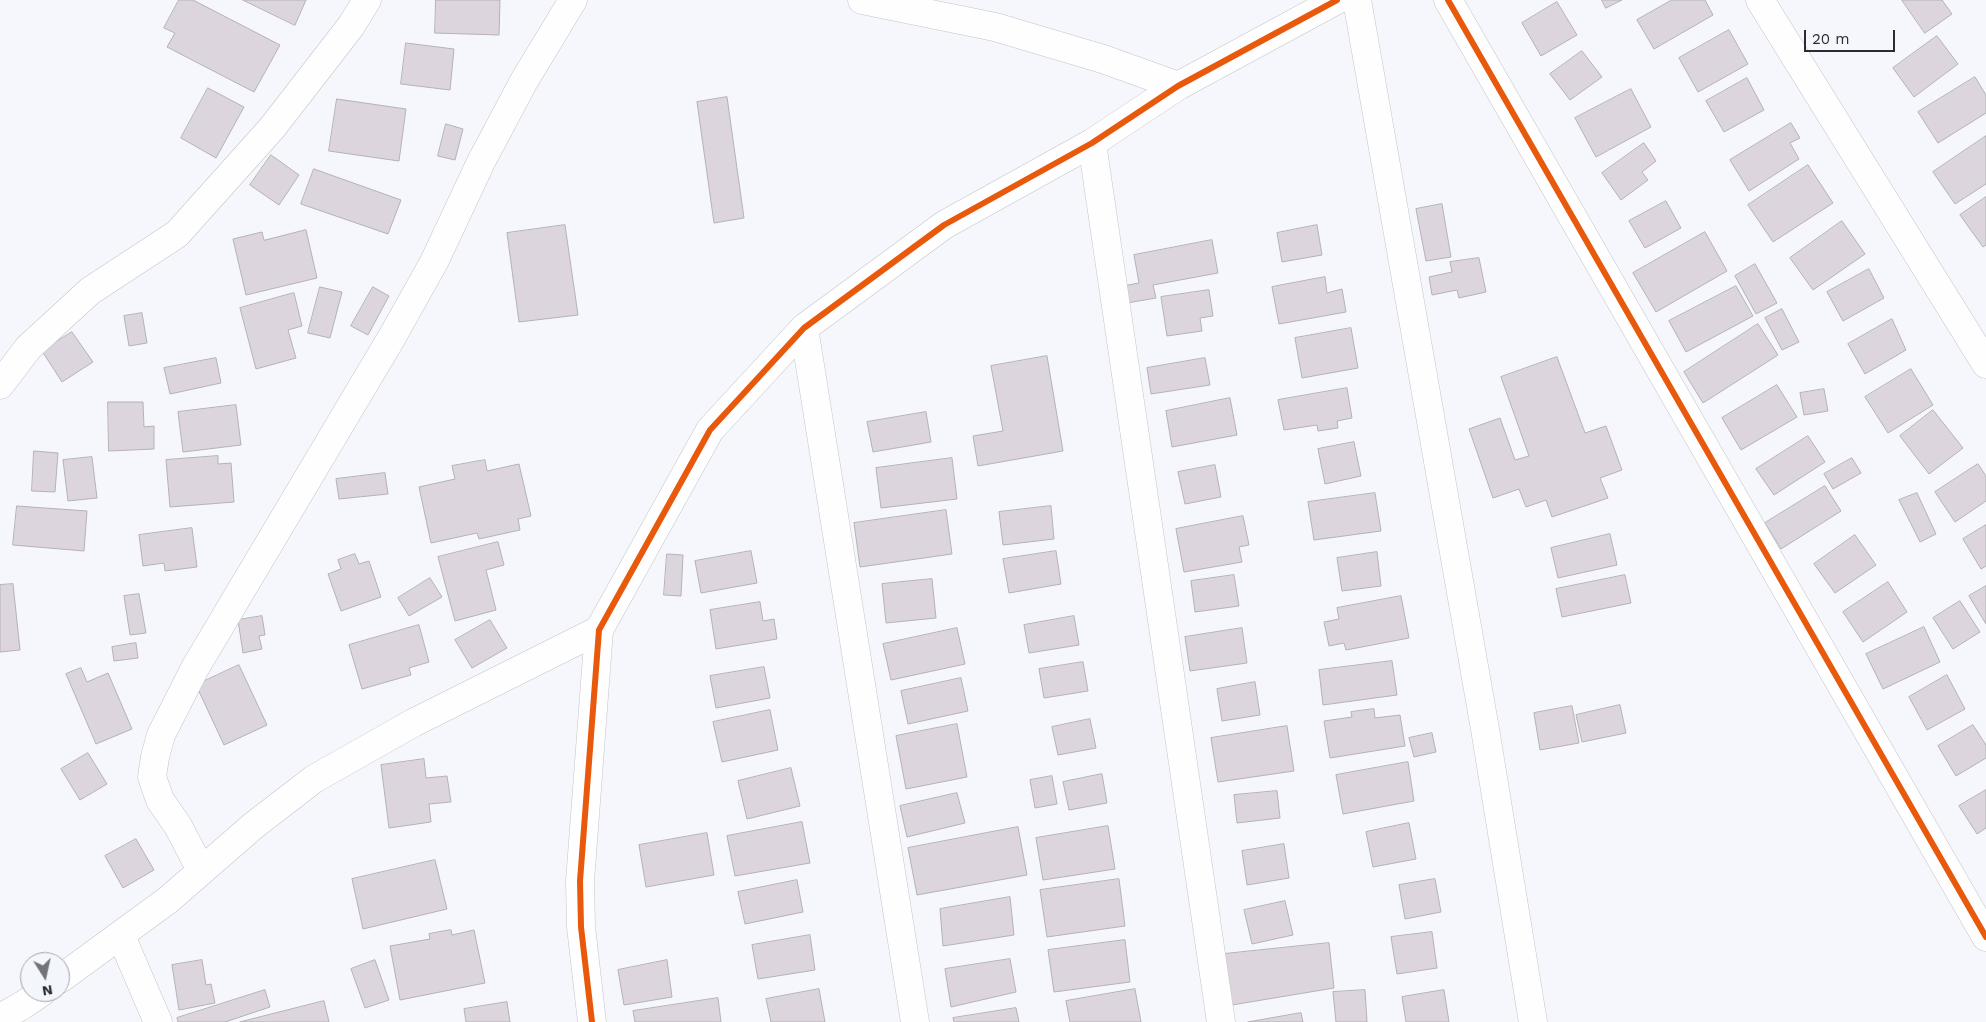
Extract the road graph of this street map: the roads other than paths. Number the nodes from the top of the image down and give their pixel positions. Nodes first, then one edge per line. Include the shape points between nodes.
1 (367, 0) edge
2 (573, 0) edge
3 (862, 0) edge
4 (1336, 0) edge
5 (1357, 0) edge
6 (1448, 0) edge
7 (1760, 0) edge
8 (1178, 86) junction
9 (1092, 143) junction
10 (804, 328) junction
11 (1986, 364) edge
12 (0, 385) edge
13 (599, 630) junction
14 (201, 870) junction
15 (121, 936) junction
16 (1986, 937) edge
17 (70, 972) edge
18 (28, 1002) edge
19 (0, 1018) edge
20 (158, 1022) edge
21 (592, 1022) edge
22 (915, 1022) edge
23 (1221, 1022) edge
24 (1533, 1022) edge

1 - 12 street via 351,26 272,128 177,234 90,291 28,348
2 - 14 street via 524,81 434,262 392,337 195,668 161,735 152,777 160,800
3 - 8 street via 995,27
4 - 8 street
5 - 24 street
6 - 16 street
7 - 11 street
8 - 9 street
9 - 10 street via 944,225
9 - 23 street
10 - 13 street via 710,430
10 - 22 street
13 - 14 street via 413,723 314,778
13 - 21 street via 580,881 581,927
14 - 15 street
15 - 17 street
15 - 20 street
18 - 19 street

